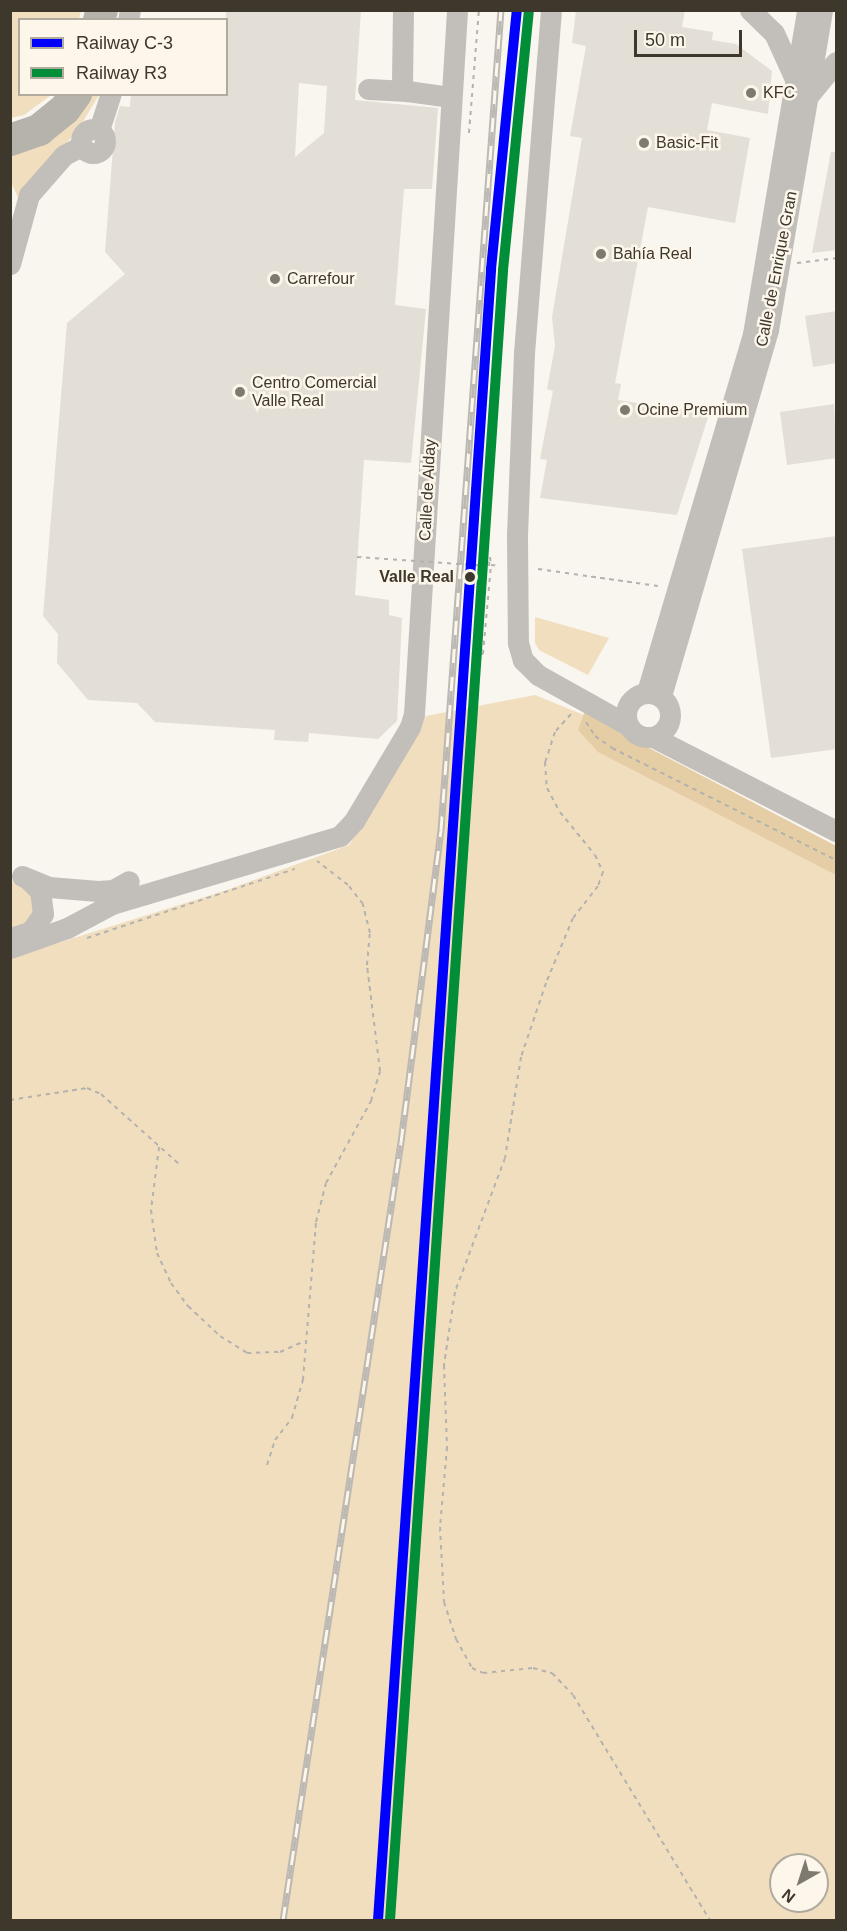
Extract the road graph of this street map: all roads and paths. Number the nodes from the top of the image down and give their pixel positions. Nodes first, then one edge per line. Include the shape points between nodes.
1 (403, 10) edge
2 (479, 10) edge
3 (551, 10) edge
4 (750, 10) edge
5 (807, 10) edge
6 (822, 10) edge
7 (454, 17) edge
8 (837, 62) edge
9 (837, 72) edge
10 (801, 88) junction
11 (368, 89) dead end
12 (407, 91) junction
13 (110, 96) edge
14 (450, 97) junction
15 (67, 105) edge
16 (10, 129) edge
17 (468, 137) dead end
18 (10, 140) edge
19 (10, 207) edge
20 (10, 230) edge
21 (837, 258) edge
22 (10, 264) edge
23 (794, 264) dead end
24 (357, 557) dead end
25 (438, 559) dead end
26 (490, 566) junction
27 (538, 569) dead end
28 (438, 570) dead end
29 (658, 586) dead end
30 (654, 694) junction
31 (629, 703) junction
32 (582, 709) junction
33 (669, 723) junction
34 (628, 725) junction
35 (653, 737) junction
36 (695, 758) junction
37 (837, 831) edge
38 (326, 858) dead end
39 (837, 860) edge
40 (317, 861) junction
41 (307, 865) dead end
42 (296, 869) dead end
43 (16, 875) edge
44 (129, 881) dead end
45 (43, 898) junction
46 (112, 904) junction
47 (14, 940) edge
48 (76, 942) dead end
49 (10, 1100) edge
50 (159, 1147) junction
51 (178, 1164) dead end
52 (305, 1341) junction
53 (267, 1465) dead end
54 (710, 1920) edge

1 - 12 street via 399,78
2 - 17 path
3 - 32 street via 524,353 517,537 518,643 523,660
4 - 10 street via 774,33
5 - 10 street, Calle de Enrique Gran
6 - 10 street, Calle de Enrique Gran
7 - 14 street, Calle de Alday
8 - 10 street
9 - 10 street
10 - 30 street, Calle de Enrique Gran via 768,330
11 - 12 street
12 - 14 street
13 - 22 street via 99,130 105,137 102,149 91,153 82,146 64,155 29,195
14 - 46 street, Calle de Alday via 410,727 354,821 340,836
15 - 16 highway
15 - 18 highway via 39,130
19 - 20 street
21 - 23 path
24 - 26 path, bridge
25 - 28 path
26 - 26 path via 483,654 478,654
27 - 29 path
30 - 31 street
30 - 33 street via 670,708
31 - 32 street
31 - 34 street via 625,710
32 - 34 street
32 - 39 path via 596,736 612,748
32 - 54 path via 555,732 544,762 547,788 603,872 598,886 573,918 546,983 521,1057 505,1158 455,1292 444,1365 447,1447 440,1527 444,1602 456,1640 472,1668 483,1673 533,1668 552,1673 573,1695
33 - 35 street
33 - 36 street
34 - 35 street via 639,735
35 - 36 street
36 - 37 street
38 - 40 path
40 - 41 path
40 - 52 path via 348,885 363,904 370,933 367,965 381,1071 371,1101 326,1183 316,1222
42 - 48 path
43 - 44 street via 49,887 98,891 112,890
43 - 45 street via 36,886
45 - 46 street
45 - 47 street via 39,923
46 - 47 street via 47,936
49 - 50 path via 87,1088 101,1094
50 - 51 path
50 - 52 path via 151,1210 158,1253 171,1283 188,1306 220,1336 247,1353 280,1352
52 - 53 path via 303,1380 292,1418 275,1440

